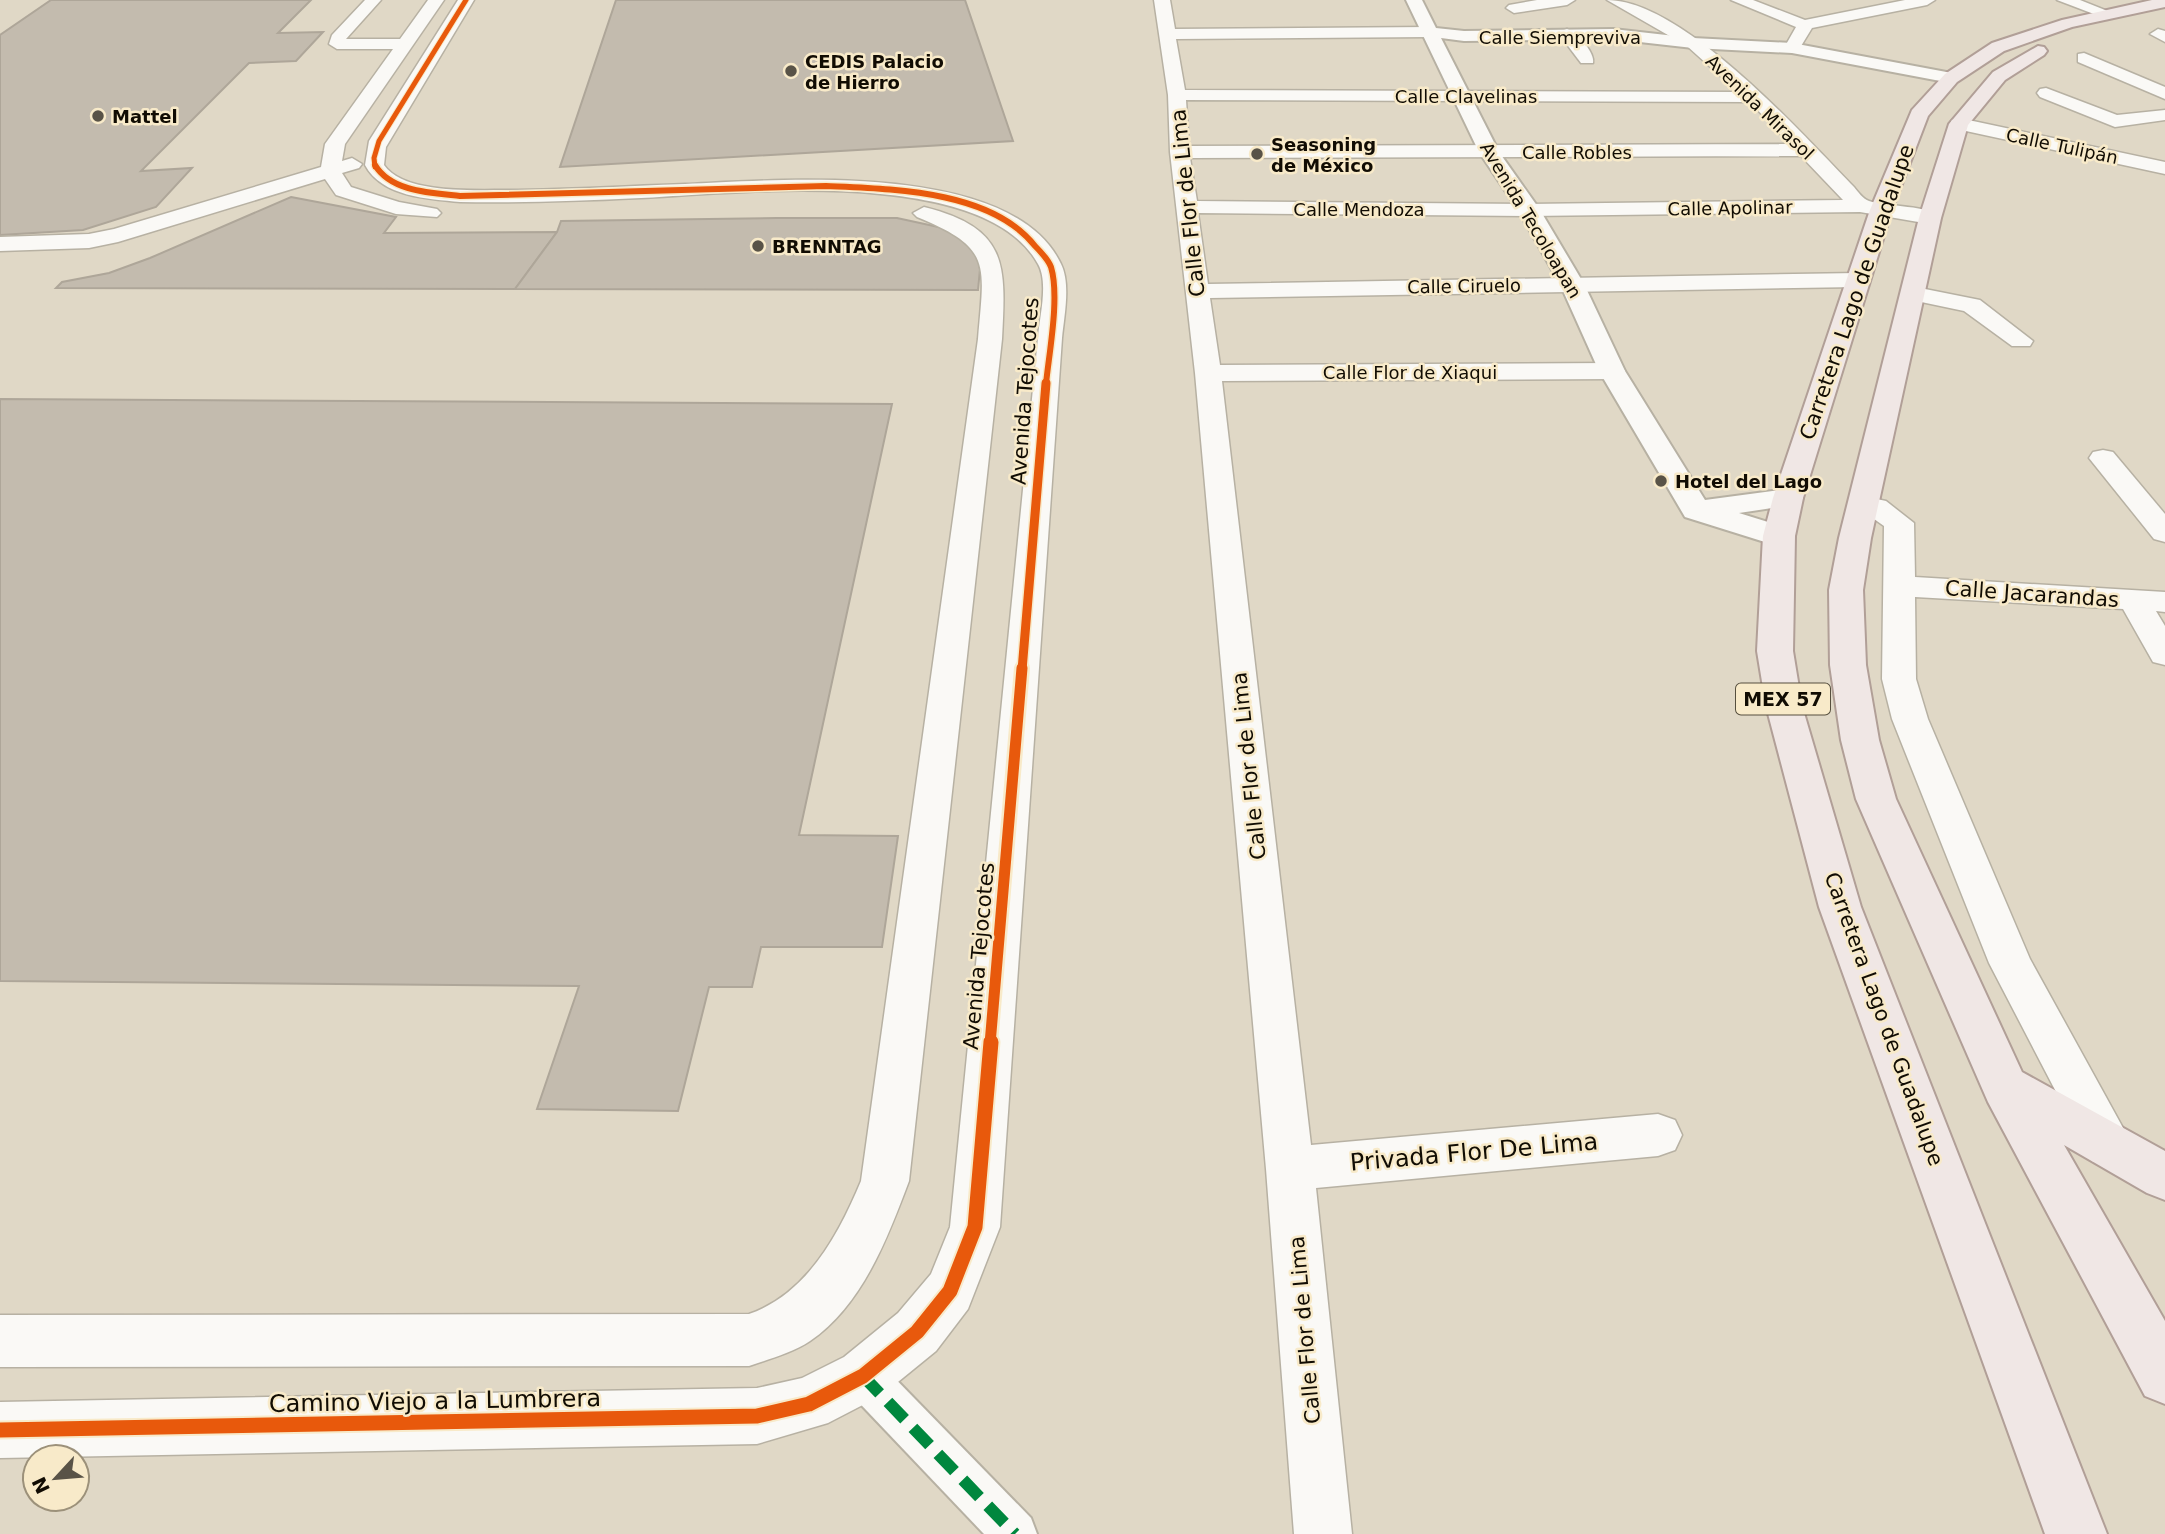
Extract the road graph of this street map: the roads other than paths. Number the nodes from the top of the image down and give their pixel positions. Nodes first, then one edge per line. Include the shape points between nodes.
1 (373, 0) edge
2 (436, 0) edge
3 (466, 0) edge
4 (1414, 0) edge
5 (1567, 0) edge
6 (1615, 0) edge
7 (1739, 0) edge
8 (1871, 0) edge
9 (1927, 0) edge
10 (2065, 0) edge
11 (1514, 8) dead end
12 (1891, 8) junction
13 (2107, 14) junction
14 (1164, 17) edge
15 (399, 22) dead end
16 (2163, 22) edge
17 (1804, 24) junction
18 (418, 25) junction
19 (1429, 32) junction
20 (445, 34) junction
21 (1567, 34) junction
22 (1693, 43) junction
23 (405, 44) junction
24 (1791, 48) junction
25 (2084, 58) dead end
26 (1587, 59) dead end
27 (1951, 78) junction
28 (2046, 93) dead end
29 (2165, 94) edge
30 (1177, 95) junction
31 (1462, 96) junction
32 (1755, 97) junction
33 (2165, 115) edge
34 (1959, 124) junction
35 (1805, 150) junction
36 (1180, 152) junction
37 (1489, 152) junction
38 (373, 159) junction
39 (2144, 163) junction
40 (2165, 168) edge
41 (330, 170) junction
42 (2165, 178) edge
43 (1189, 207) junction
44 (1871, 208) junction
45 (1529, 210) junction
46 (1930, 218) junction
47 (0, 244) edge
48 (1858, 280) junction
49 (1572, 284) junction
50 (1197, 291) junction
51 (1914, 294) junction
52 (2021, 341) dead end
53 (1612, 371) junction
54 (1208, 373) junction
55 (2103, 458) dead end
56 (1788, 498) junction
57 (1863, 505) junction
58 (1696, 510) junction
59 (2165, 533) edge
60 (1779, 536) junction
61 (1898, 586) junction
62 (2149, 601) edge
63 (2165, 653) edge
64 (2005, 1087) junction
65 (1658, 1135) dead end
66 (2109, 1146) junction
67 (1290, 1169) junction
68 (2165, 1177) edge
69 (0, 1341) edge
70 (2164, 1373) edge
71 (863, 1377) junction
72 (0, 1430) edge
73 (1015, 1534) edge
74 (1323, 1534) edge
75 (2076, 1534) edge

1 - 23 street via 337,44
2 - 18 street
3 - 20 street
4 - 19 street, Avenida Tecoloapan
5 - 11 street
6 - 22 street, Avenida Mirasol
7 - 17 street
8 - 12 street
9 - 12 street
10 - 13 street
12 - 17 street
13 - 16 main road, Carretera Lago de Guadalupe / MEX 57
13 - 27 main road, Carretera Lago de Guadalupe / MEX 57 via 2032,33 1998,47
14 - 19 street, Calle Siempreviva
14 - 30 street, Calle Flor de Lima
15 - 18 street
16 - 34 main road, Carretera Lago de Guadalupe / MEX 57 via 2123,23 2034,53 1999,76
17 - 24 street
18 - 20 street
18 - 23 street
19 - 21 street, Calle Siempreviva
19 - 31 street, Avenida Tecoloapan
20 - 38 street via 379,141
21 - 22 street, Calle Siempreviva
21 - 26 street
22 - 24 street, Calle Siempreviva
22 - 32 street, Avenida Mirasol
23 - 41 street via 335,144
24 - 27 street, Calle Siempreviva
25 - 29 street
27 - 44 main road, Carretera Lago de Guadalupe / MEX 57 via 1919,114
28 - 33 street via 2115,121
30 - 31 street, Calle Clavelinas
30 - 36 street, Calle Flor de Lima
31 - 32 street, Calle Clavelinas
31 - 37 street, Avenida Tecoloapan
32 - 35 street, Avenida Mirasol
34 - 39 street, Calle Tulipán
34 - 46 main road, Carretera Lago de Guadalupe / MEX 57
35 - 37 street, Calle Robles
35 - 44 street, Avenida Mirasol
36 - 37 street, Calle Robles
36 - 43 street, Calle Flor de Lima
37 - 45 street, Avenida Tecoloapan
38 - 41 street
38 - 71 street, Avenida Tejocotes via 386,178 430,193 460,196 826,185 910,191 970,204 1003,219 1037,246 1052,267 1050,346 975,1227 950,1291 917,1332
39 - 40 street, Calle Tulipán
39 - 42 street
41 - 47 street via 118,235
41 - 69 street, Avenida Tejocotes via 343,191 425,213 876,204 915,211 969,231 982,243 994,266 990,339 885,1181 862,1239 830,1284 793,1322 749,1340
43 - 45 street, Calle Mendoza
43 - 50 street, Calle Flor de Lima
44 - 45 street, Calle Apolinar
44 - 46 street, Calle Apolinar
44 - 48 main road, Carretera Lago de Guadalupe / MEX 57
45 - 49 street, Avenida Tecoloapan
46 - 51 main road, Carretera Lago de Guadalupe / MEX 57
48 - 49 street, Calle Ciruelo
48 - 56 main road, Carretera Lago de Guadalupe / MEX 57
49 - 50 street, Calle Ciruelo
49 - 53 street, Avenida Tecoloapan
50 - 54 street, Calle Flor de Lima
51 - 52 street via 1972,305
51 - 57 main road, Carretera Lago de Guadalupe / MEX 57
53 - 54 street, Calle Flor de Xiaqui
53 - 58 street, Avenida Tecoloapan
54 - 67 street, Calle Flor de Lima
55 - 59 street
56 - 58 street
56 - 60 main road, Carretera Lago de Guadalupe / MEX 57
57 - 61 street via 1877,507 1899,523
57 - 64 main road, Carretera Lago de Guadalupe / MEX 57 via 1846,590 1848,665 1860,740 1876,799
58 - 60 street
60 - 75 main road, Carretera Lago de Guadalupe / MEX 57 via 1775,651 1784,706 1840,907
61 - 62 street, Calle Jacarandas
61 - 66 street via 1899,679 1910,719 2010,963
62 - 63 street
64 - 66 main road
64 - 70 main road, Carretera Lago de Guadalupe / MEX 57
65 - 67 street, Privada Flor De Lima
66 - 68 main road
67 - 74 street, Calle Flor de Lima
71 - 72 street, Camino Viejo a la Lumbrera via 808,1404 757,1416
71 - 73 street

